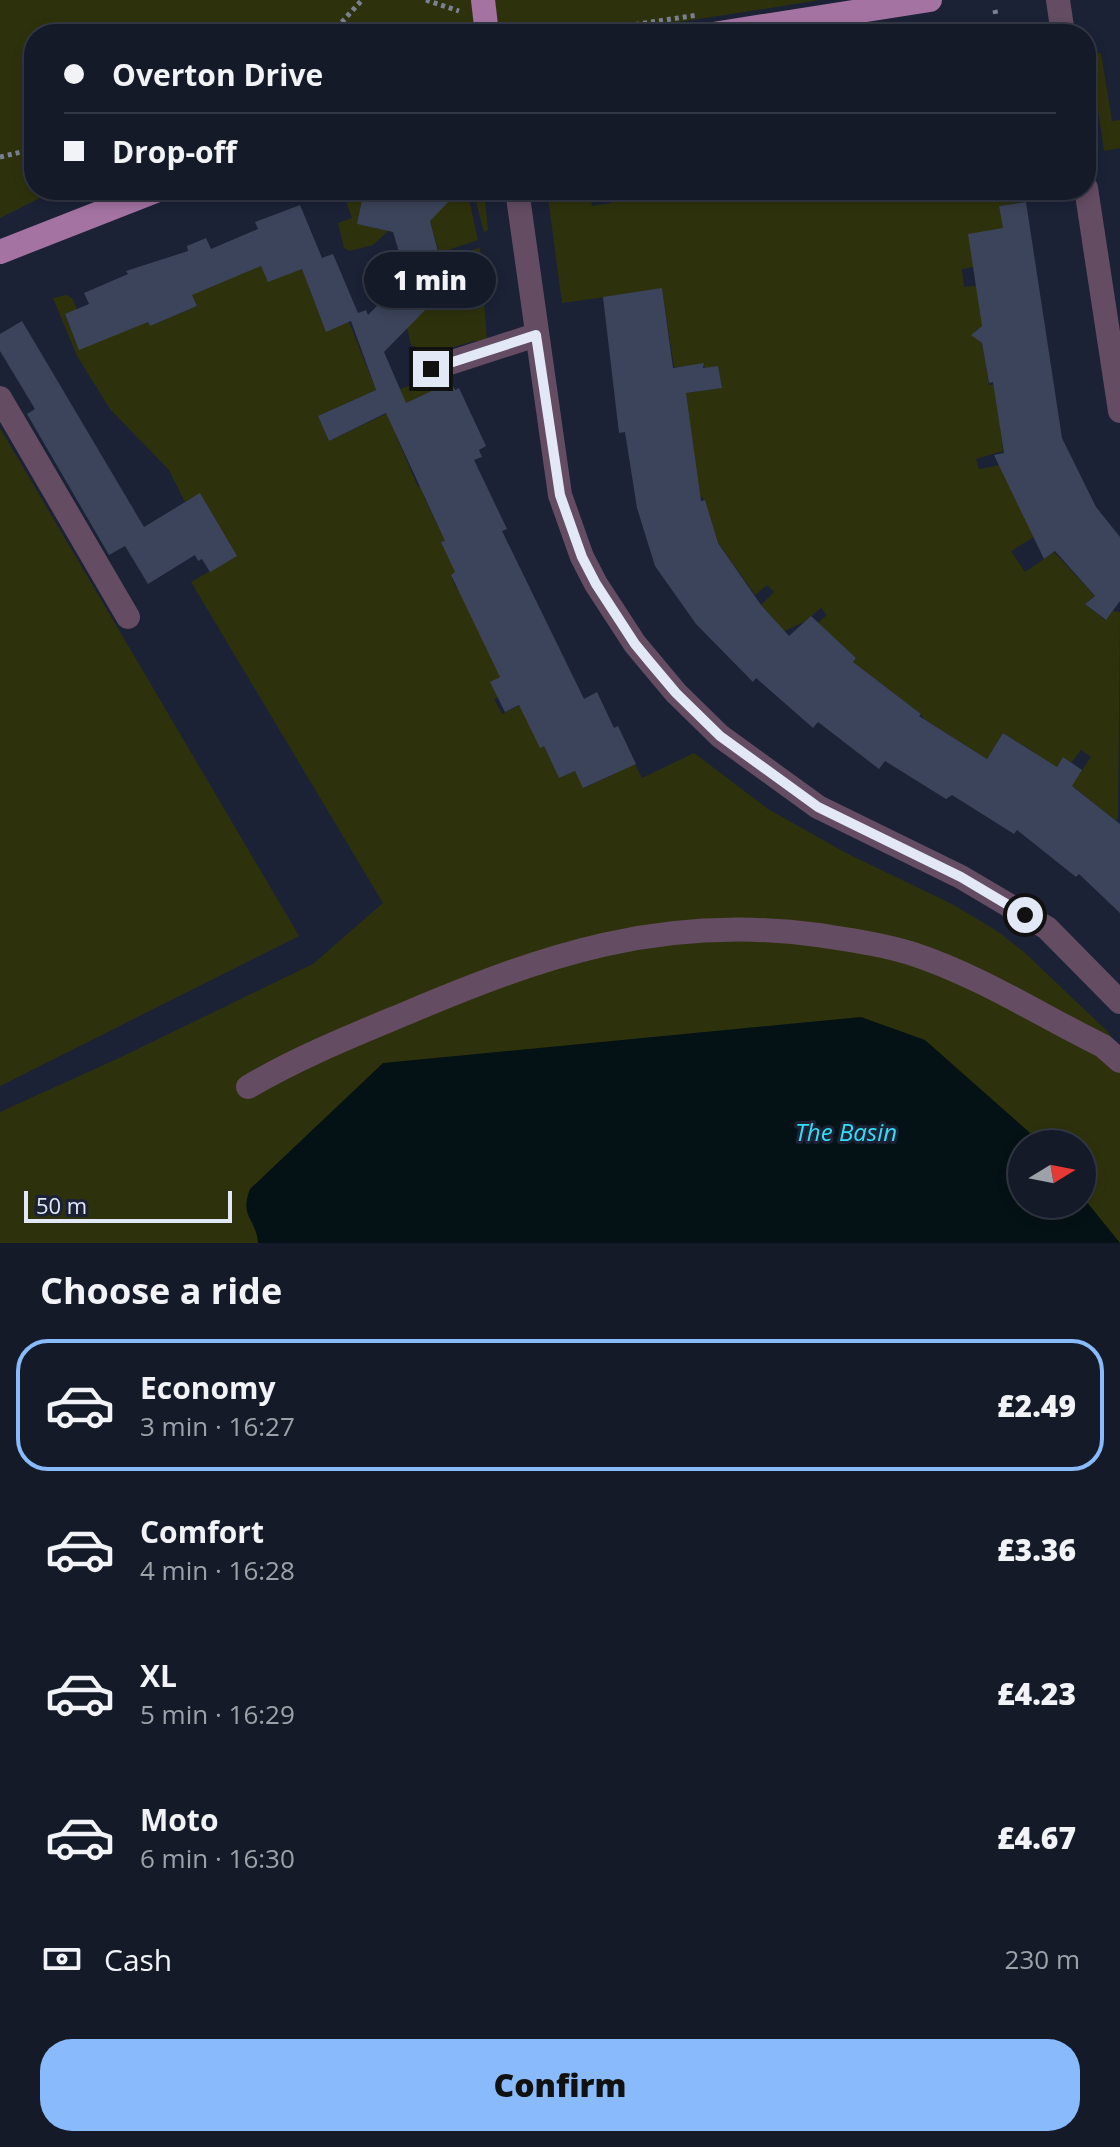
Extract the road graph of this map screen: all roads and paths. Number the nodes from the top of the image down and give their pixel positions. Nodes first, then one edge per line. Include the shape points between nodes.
1 (362, 0) edge
2 (483, 0) edge
3 (930, 0) edge
4 (1058, 0) edge
5 (850, 6) edge
6 (340, 24) edge
7 (486, 24) edge
8 (710, 24) edge
9 (1062, 24) edge
10 (24, 151) edge
11 (0, 157) edge
12 (133, 200) edge
13 (518, 200) edge
14 (1088, 200) edge
15 (0, 252) edge
16 (536, 335) junction
17 (431, 369) dead end
18 (0, 398) edge
19 (1120, 411) edge
20 (128, 617) dead end
21 (1120, 1002) edge
22 (1120, 1061) edge
23 (248, 1087) dead end

1 - 6 path
2 - 7 main road
3 - 5 main road
4 - 9 street
5 - 8 main road
10 - 11 path
12 - 15 main road
13 - 16 street
14 - 19 street
16 - 17 street
16 - 21 street via 560,495 582,557 635,644 676,693 720,736 818,807 961,877 1047,928
18 - 20 street
22 - 23 street via 1103,1046 970,977 914,955 870,942 778,930 696,929 604,943 469,987 291,1062

